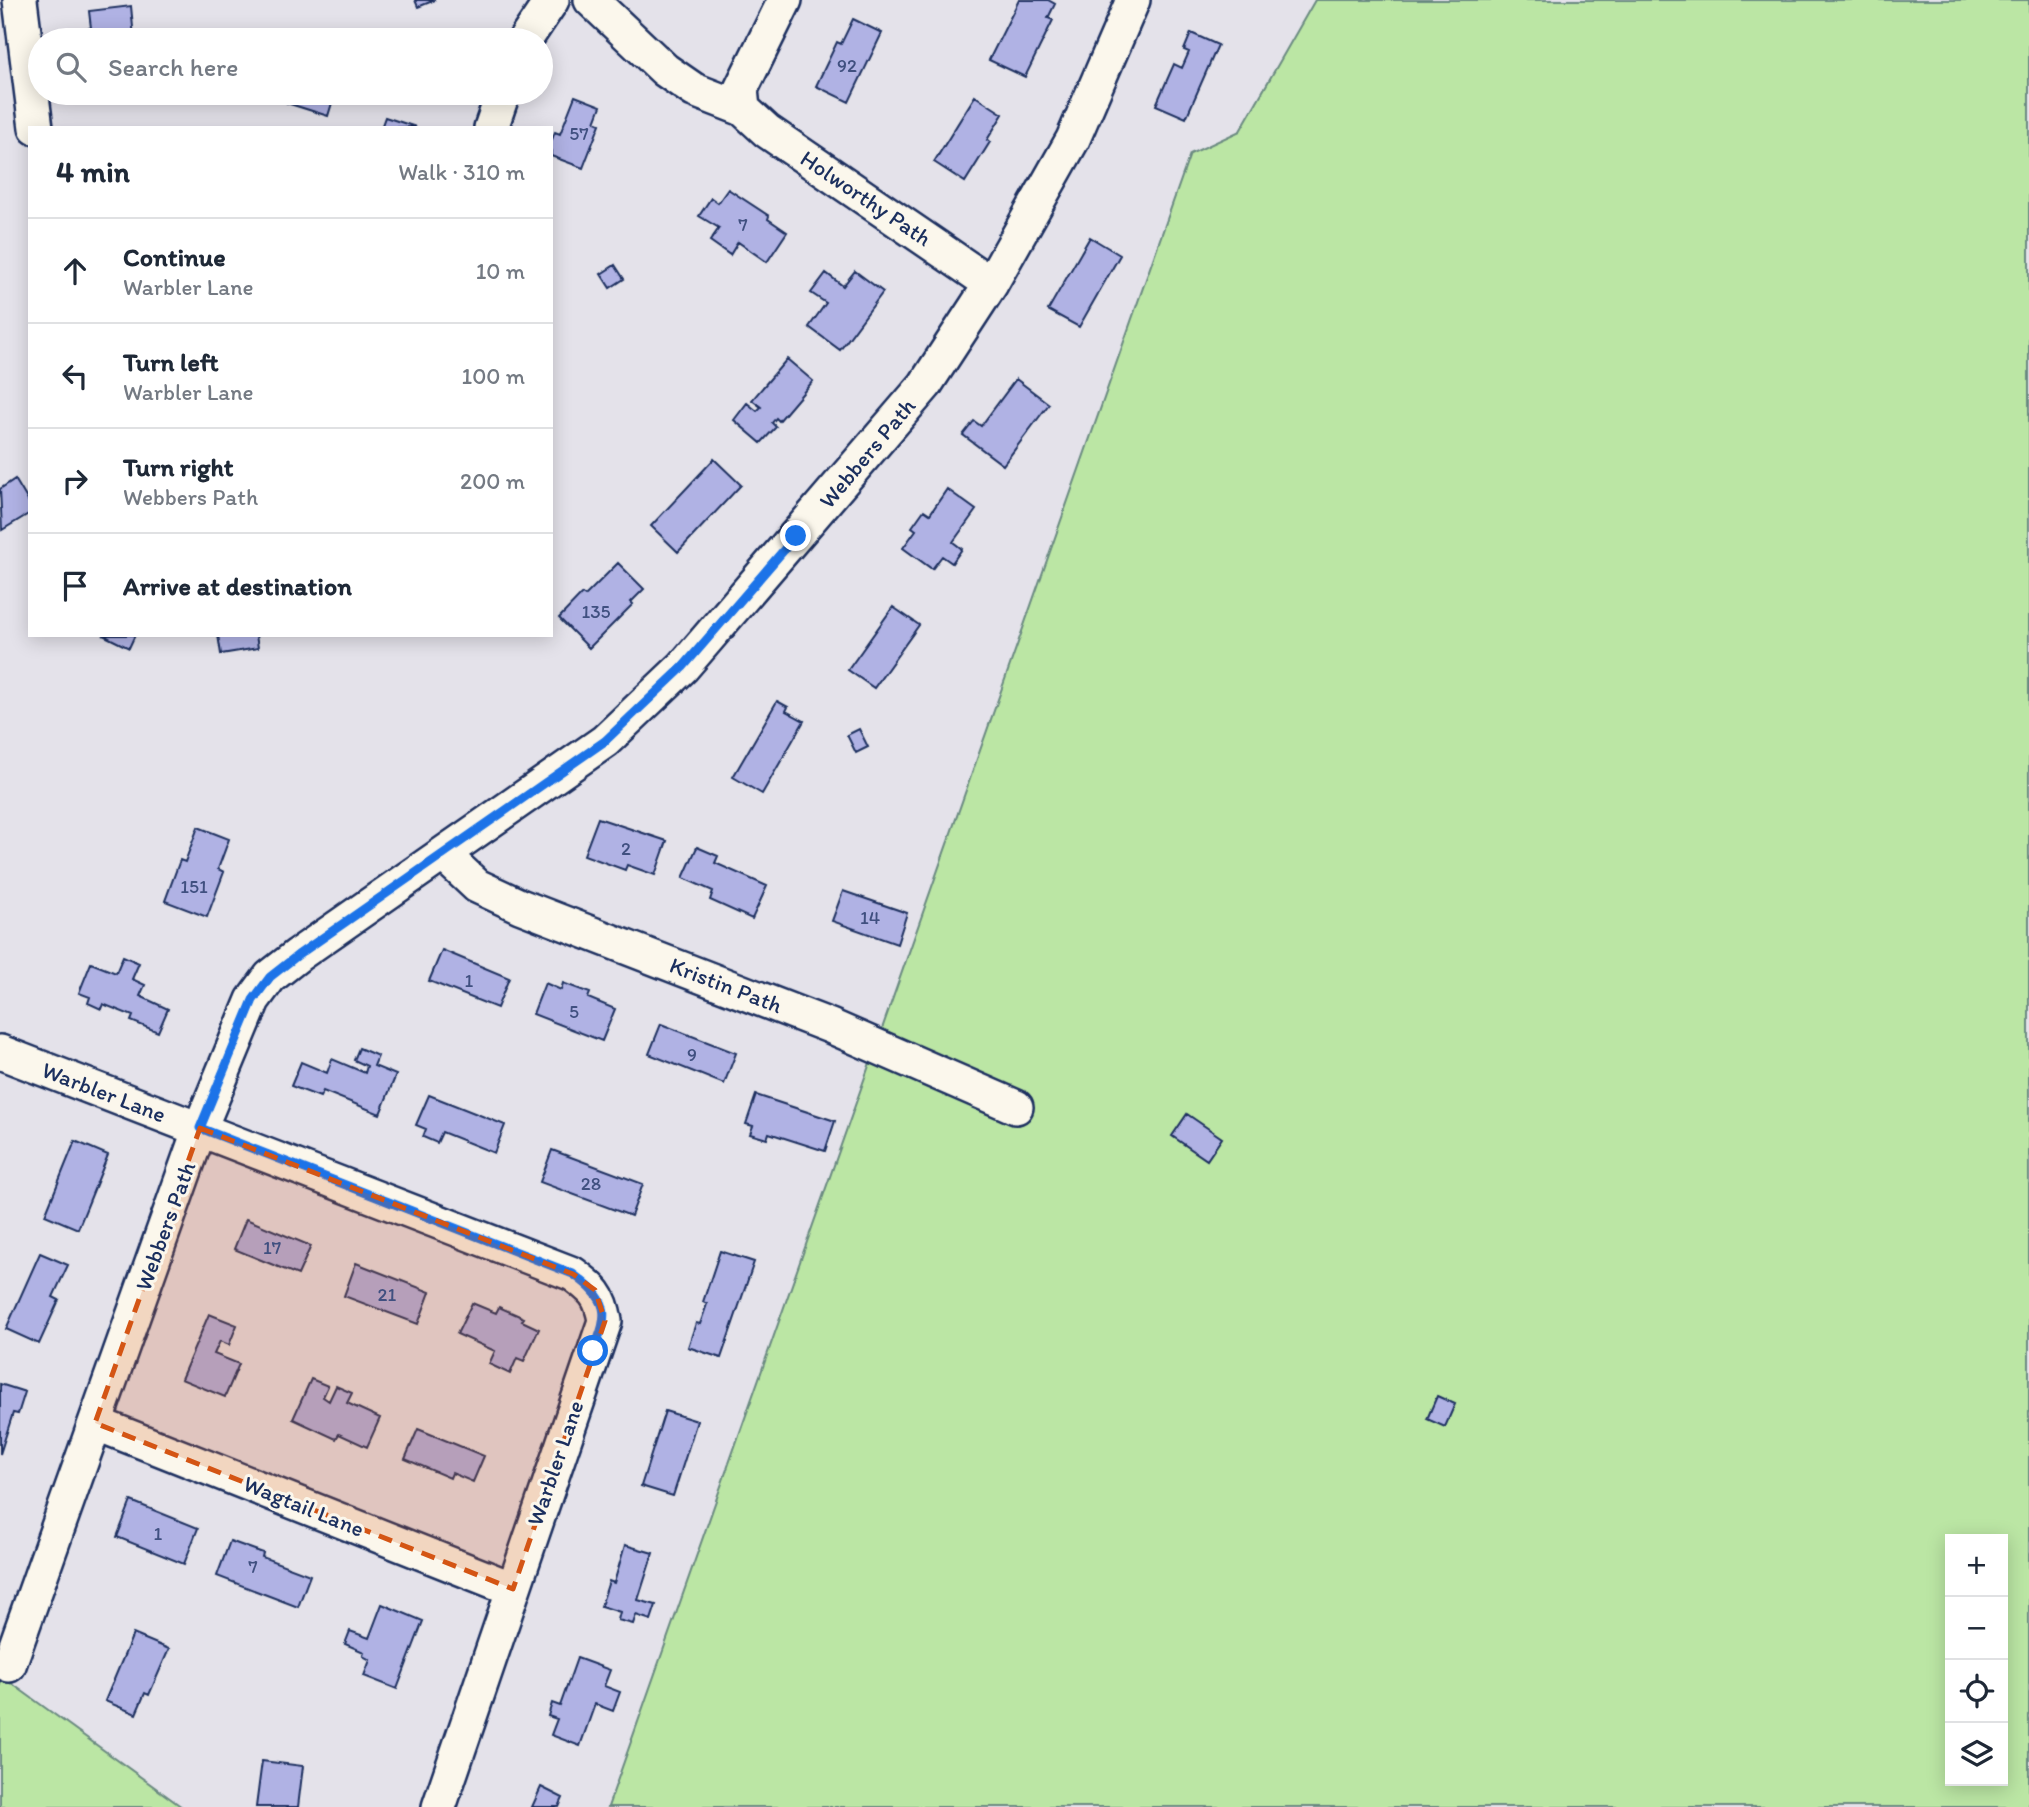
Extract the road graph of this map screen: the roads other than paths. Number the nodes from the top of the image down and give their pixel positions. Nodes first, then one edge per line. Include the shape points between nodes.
1 (20, 0) edge
2 (552, 0) edge
3 (591, 0) edge
4 (785, 0) edge
5 (1133, 0) edge
6 (533, 28) edge
7 (28, 64) edge
8 (33, 105) edge
9 (499, 105) edge
10 (743, 109) junction
11 (36, 126) edge
12 (492, 126) edge
13 (991, 284) junction
14 (443, 854) junction
15 (0, 1052) edge
16 (1016, 1107) dead end
17 (200, 1128) junction
18 (95, 1423) junction
19 (513, 1589) junction
20 (9, 1665) dead end
21 (439, 1807) edge

1 - 7 street
2 - 6 street
3 - 10 street via 666,70 694,90
4 - 10 street via 741,89
5 - 13 street, Webbers Path via 1073,139
8 - 11 street
9 - 12 street
10 - 13 street, Holworthy Path via 767,131
13 - 14 street, Webbers Path via 925,385 683,667 605,741
14 - 16 street, Kristin Path via 477,886 520,906 830,1026
14 - 17 street, Webbers Path via 270,977 253,1000
15 - 17 street, Warbler Lane
17 - 18 street, Webbers Path
17 - 19 street, Warbler Lane via 573,1274 595,1290 605,1321
18 - 19 street, Wagtail Lane
18 - 20 street, Webbers Path
19 - 21 street, Warbler Lane

